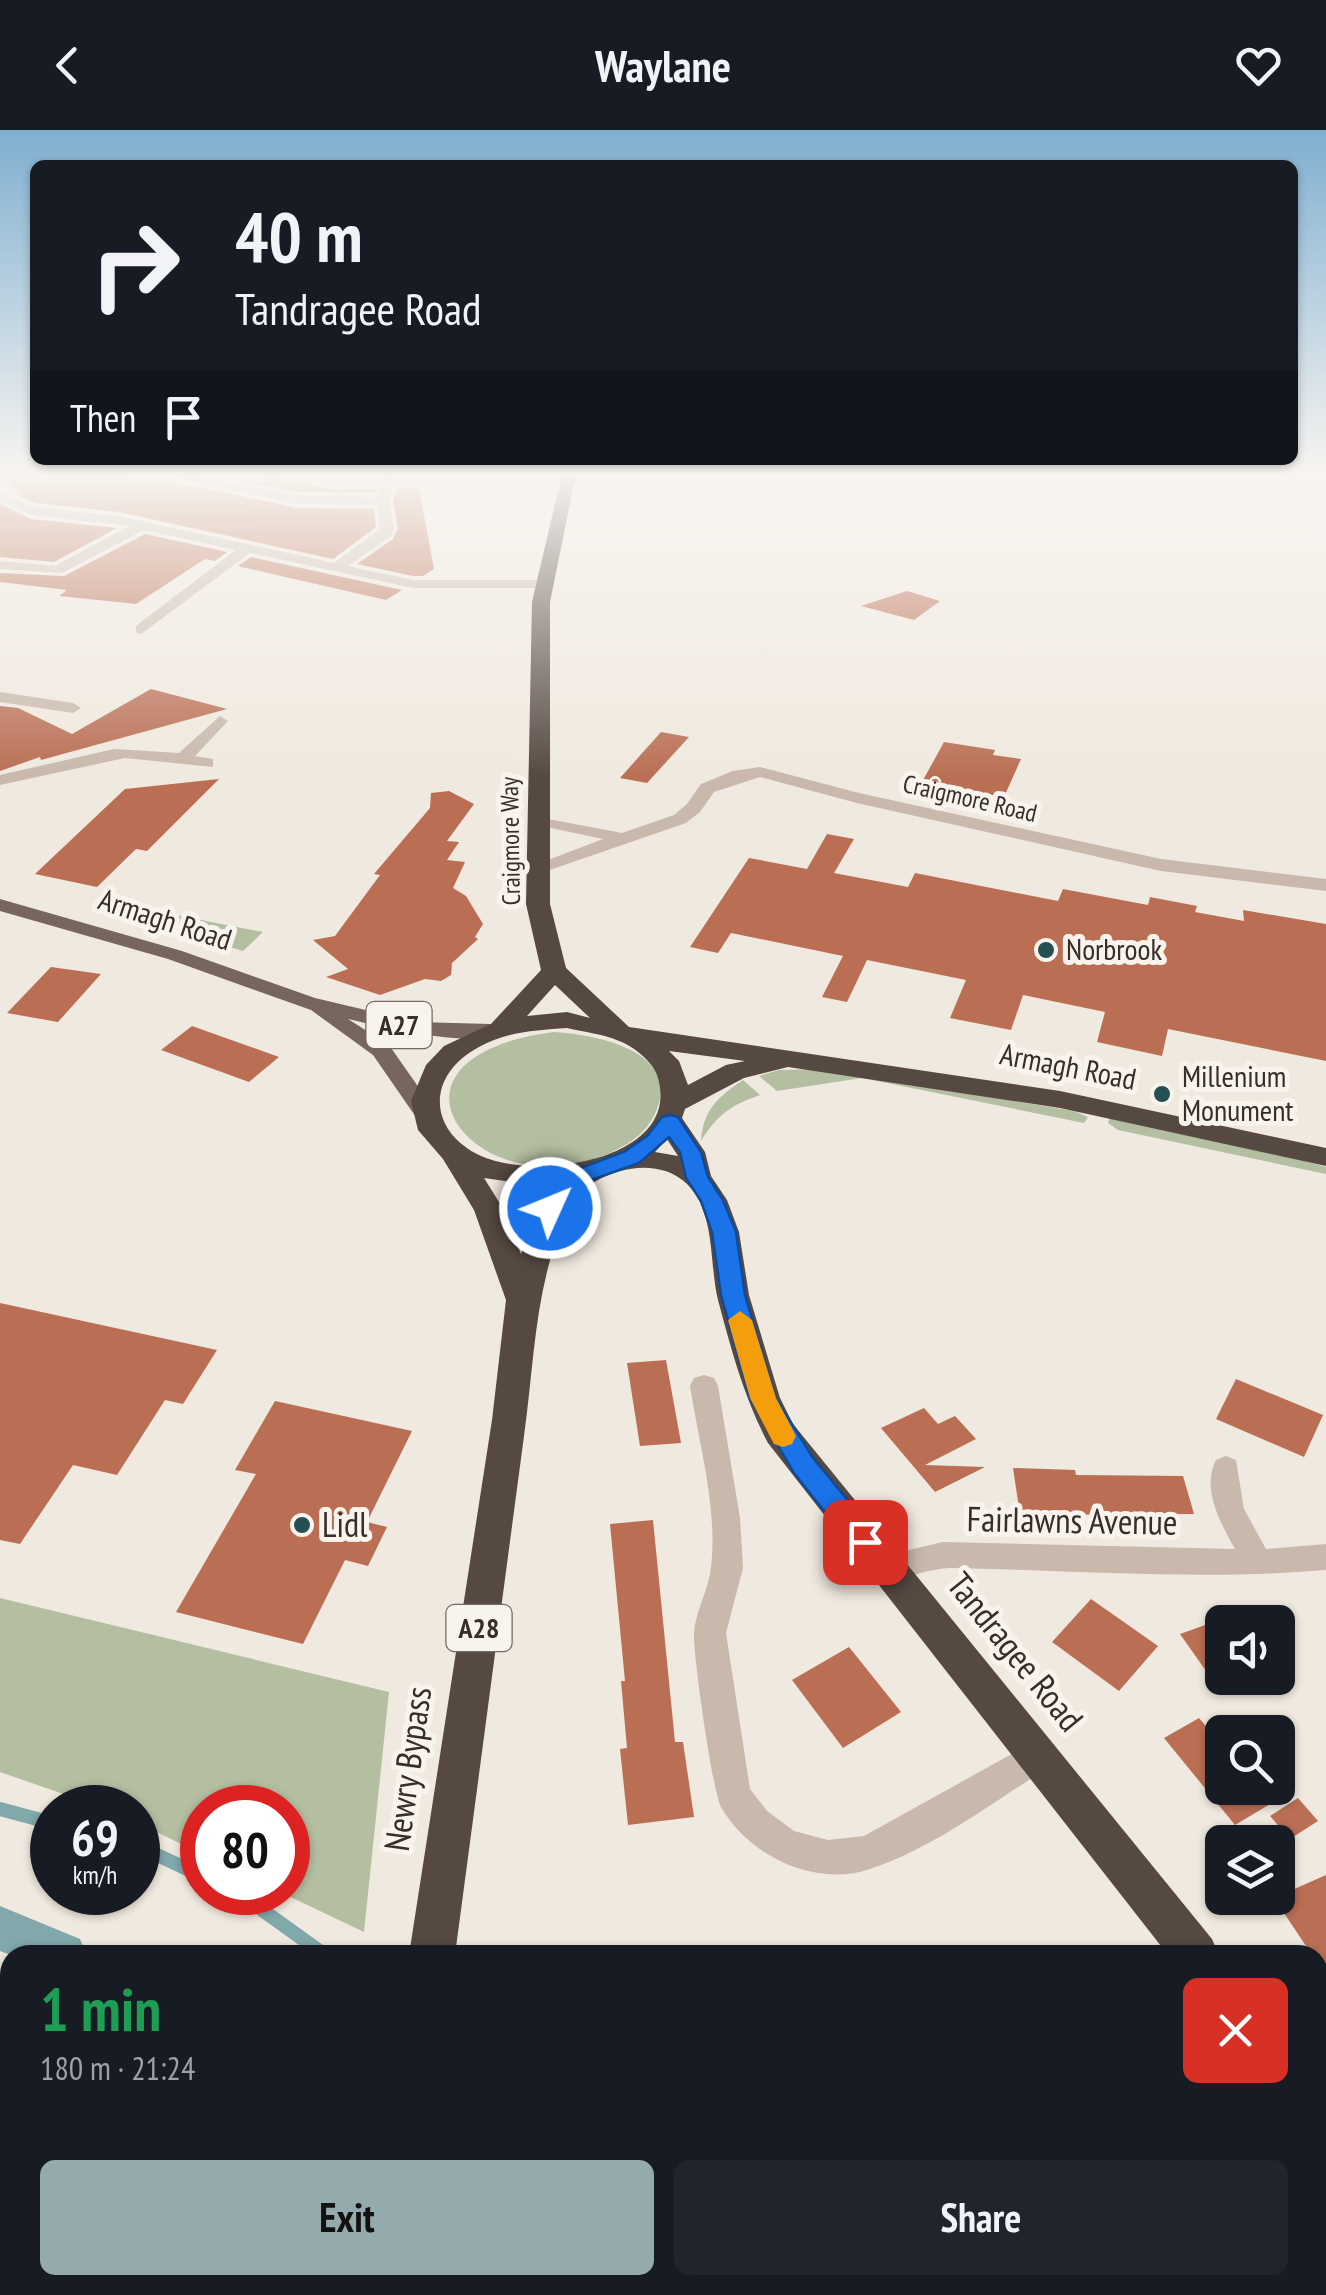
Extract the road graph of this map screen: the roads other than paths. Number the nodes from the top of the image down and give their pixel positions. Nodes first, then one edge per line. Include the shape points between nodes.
1 (212, 575) edge
2 (360, 575) edge
3 (367, 575) edge
4 (547, 575) edge
5 (347, 582) dead end
6 (545, 584) junction
7 (141, 630) dead end
8 (0, 696) edge
9 (74, 708) dead end
10 (220, 721) dead end
11 (182, 759) junction
12 (207, 763) dead end
13 (0, 780) edge
14 (538, 820) junction
15 (623, 837) junction
16 (536, 868) junction
17 (1326, 884) edge
18 (0, 905) edge
19 (554, 971) junction
20 (308, 1003) junction
21 (496, 1030) junction
22 (629, 1035) junction
23 (794, 1060) junction
24 (673, 1112) junction
25 (426, 1115) junction
26 (454, 1154) junction
27 (1326, 1157) edge
28 (632, 1158) junction
29 (583, 1175) junction
30 (697, 1178) junction
31 (522, 1300) junction
32 (704, 1386) dead end
33 (1226, 1468) dead end
34 (1326, 1557) edge
35 (1258, 1562) junction
36 (886, 1567) junction
37 (1036, 1756) junction
38 (433, 1945) edge
39 (1188, 1945) edge

1 - 7 street
2 - 5 street
3 - 6 street via 413,584
4 - 6 highway, Craigmore Way
6 - 14 highway, Craigmore Way
8 - 9 street
10 - 11 street
11 - 12 street
11 - 13 street via 114,754
14 - 15 street, Craigmore Road
14 - 16 highway, Craigmore Way
15 - 16 street, Craigmore Road
15 - 17 street, Craigmore Road via 680,819 707,788 760,772 1162,864
16 - 19 highway, Craigmore Way
18 - 20 main road, Armagh Road / A27 via 175,955
19 - 21 highway
19 - 22 highway
20 - 21 main road, Armagh Road / A27 via 416,1029
20 - 25 main road, Armagh Road / A27 via 381,1050
21 - 22 highway via 567,1020
21 - 25 highway via 450,1055 434,1073
22 - 23 highway, Armagh Road
22 - 24 highway via 670,1068
23 - 24 highway, Armagh Road via 736,1071
23 - 27 highway, Armagh Road via 1024,1090
24 - 28 highway via 655,1141
24 - 30 highway, Tandragee Road
25 - 26 highway
26 - 29 highway via 500,1174
26 - 31 highway via 489,1210
28 - 29 highway
28 - 30 highway
29 - 31 highway, Newry Bypass via 550,1208
30 - 36 highway, Tandragee Road via 724,1232 733,1295 763,1398 803,1466
31 - 38 highway, Newry Bypass / A28
32 - 37 street via 727,1568 710,1633 733,1795 754,1823 785,1846 828,1858 868,1853
33 - 35 street via 1229,1510
34 - 35 street, Fairlawns Avenue
35 - 36 street, Fairlawns Avenue via 943,1556
36 - 37 highway, Tandragee Road
37 - 39 highway, Tandragee Road

